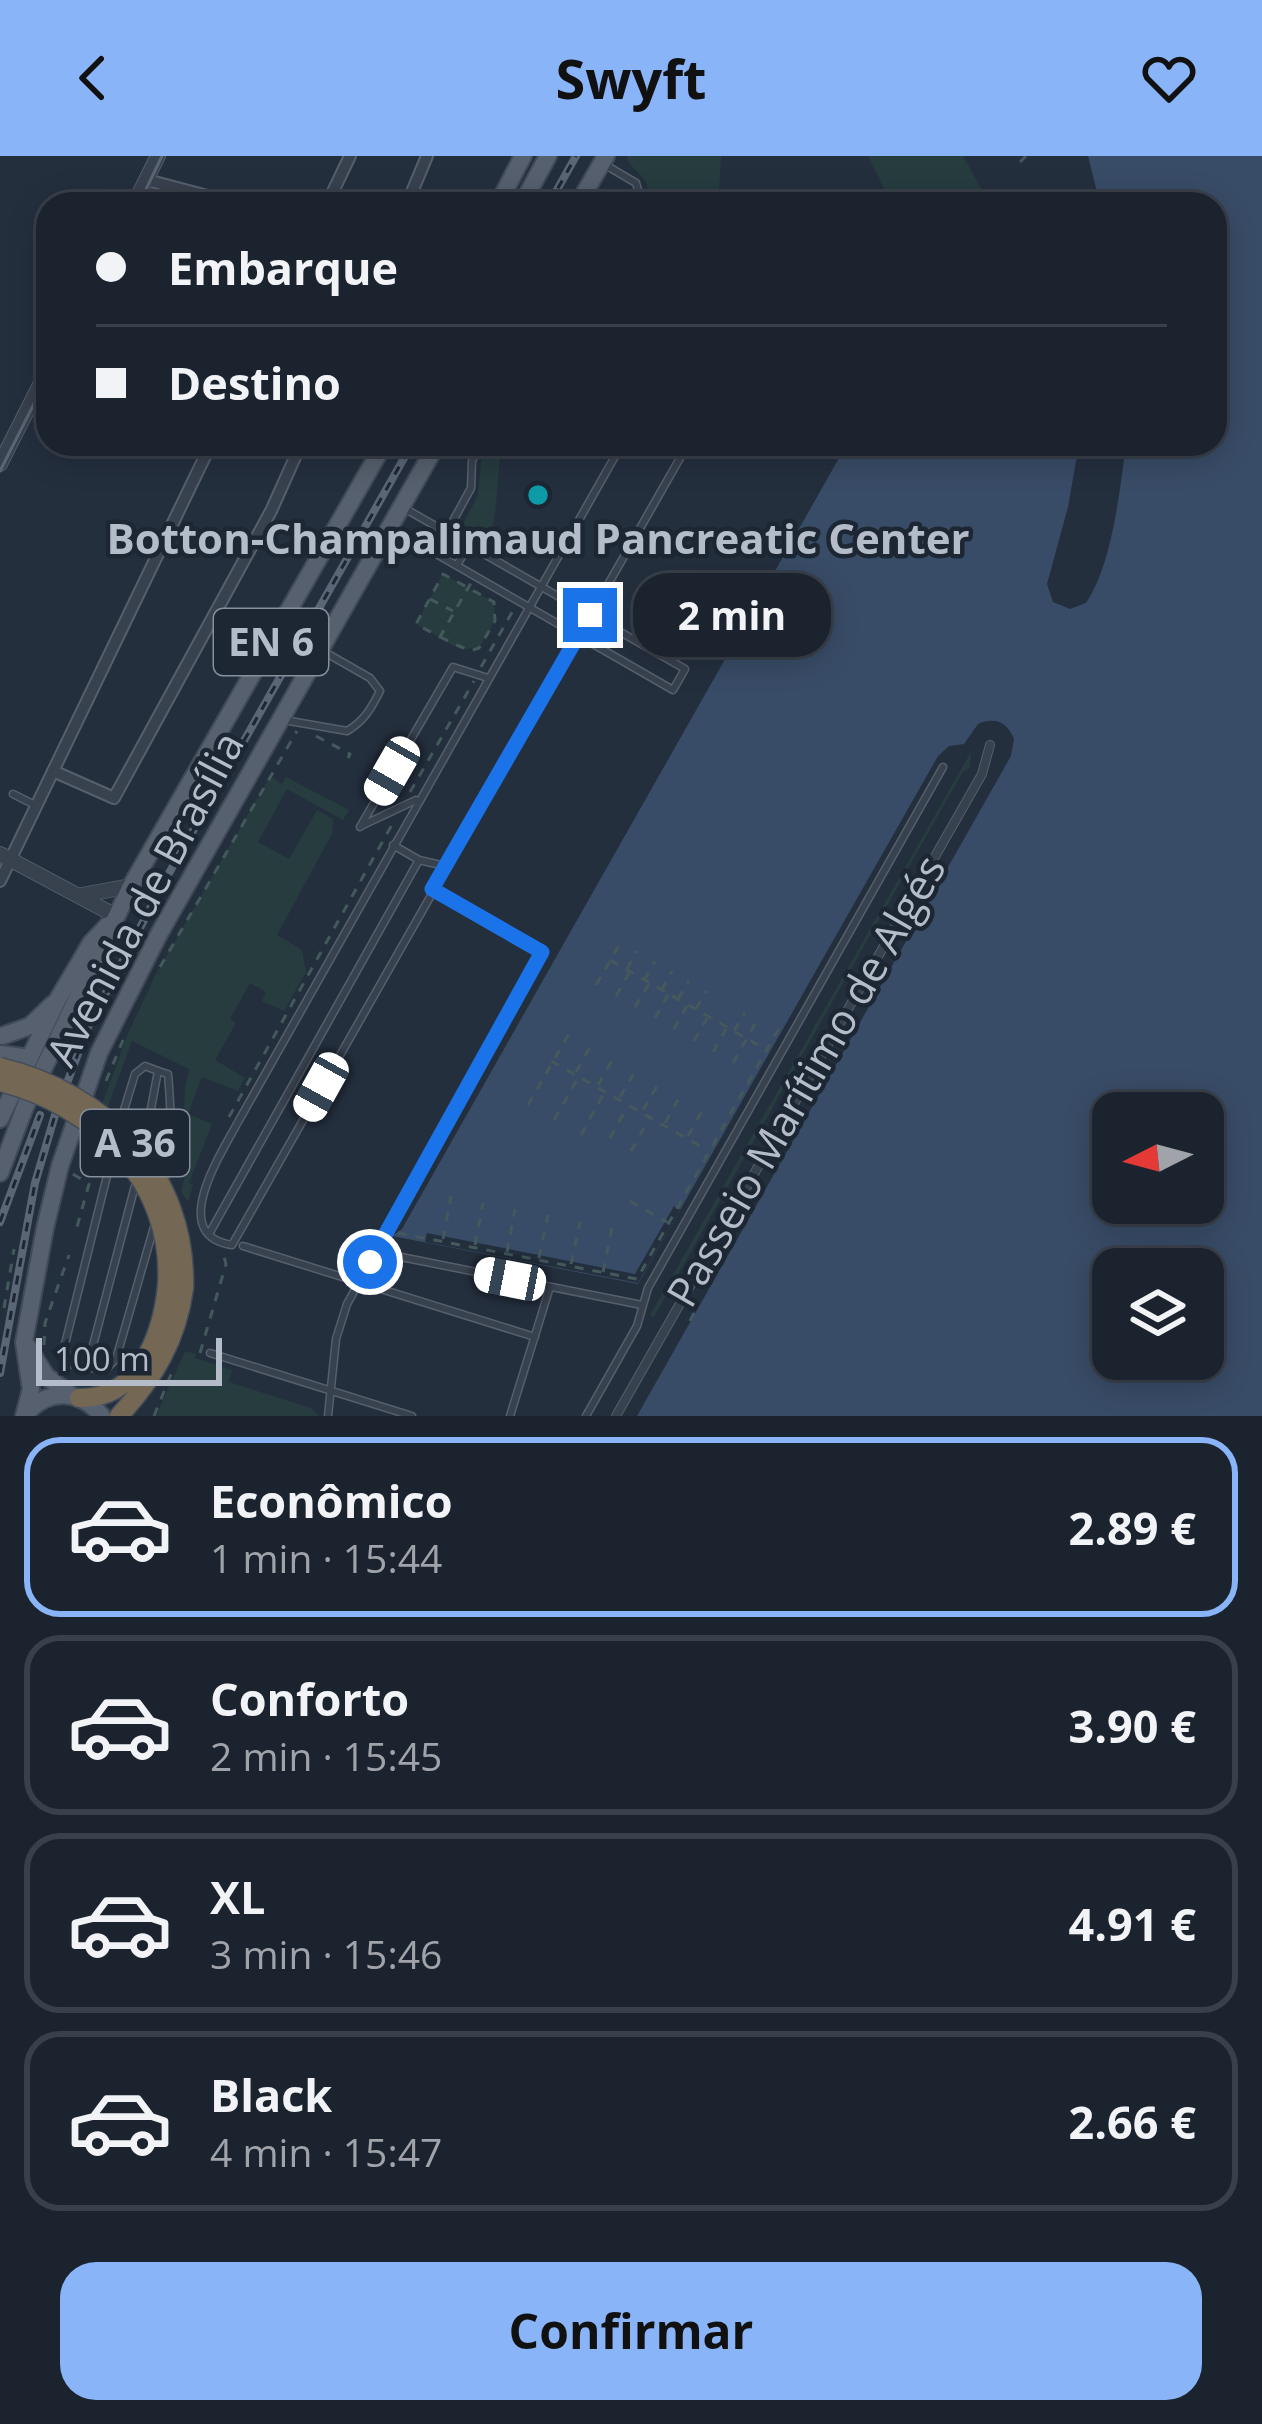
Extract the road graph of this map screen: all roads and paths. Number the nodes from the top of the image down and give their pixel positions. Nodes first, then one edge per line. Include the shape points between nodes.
1 (158, 156) edge
2 (350, 156) edge
3 (427, 156) edge
4 (524, 156) edge
5 (548, 156) edge
6 (1026, 156) edge
7 (604, 159) edge
8 (1020, 162) dead end
9 (147, 179) junction
10 (140, 192) edge
11 (194, 192) edge
12 (333, 192) edge
13 (412, 192) edge
14 (504, 192) edge
15 (528, 192) edge
16 (585, 192) edge
17 (639, 192) edge
18 (36, 393) edge
19 (205, 456) edge
20 (296, 456) edge
21 (376, 456) edge
22 (430, 456) edge
23 (474, 456) edge
24 (615, 456) edge
25 (681, 456) edge
26 (0, 464) edge
27 (401, 506) junction
28 (389, 527) junction
29 (447, 532) junction
30 (469, 544) junction
31 (457, 565) junction
32 (475, 576) junction
33 (540, 586) junction
34 (468, 588) junction
35 (430, 599) junction
36 (528, 607) junction
37 (454, 612) junction
38 (590, 615) junction
39 (578, 635) junction
40 (440, 637) junction
41 (320, 649) junction
42 (488, 678) junction
43 (290, 726) junction
44 (990, 745) dead end
45 (348, 758) dead end
46 (943, 767) dead end
47 (53, 771) junction
48 (13, 794) dead end
49 (420, 798) junction
50 (37, 806) junction
51 (393, 845) junction
52 (5, 856) edge
53 (418, 860) junction
54 (445, 866) junction
55 (0, 881) edge
56 (131, 886) junction
57 (432, 889) junction
58 (82, 895) junction
59 (116, 916) junction
60 (621, 942) dead end
61 (637, 951) dead end
62 (610, 960) junction
63 (655, 962) dead end
64 (628, 970) junction
65 (672, 971) dead end
66 (156, 974) dead end
67 (647, 981) junction
68 (689, 981) dead end
69 (882, 982) dead end
70 (596, 985) dead end
71 (662, 989) junction
72 (706, 991) dead end
73 (669, 994) junction
74 (874, 995) dead end
75 (616, 996) dead end
76 (58, 999) junction
77 (679, 999) junction
78 (688, 1005) junction
79 (635, 1007) dead end
80 (695, 1009) junction
81 (745, 1013) dead end
82 (708, 1016) junction
83 (655, 1018) dead end
84 (757, 1020) dead end
85 (727, 1027) junction
86 (779, 1028) dead end
87 (674, 1029) dead end
88 (571, 1030) dead end
89 (734, 1031) junction
90 (122, 1034) dead end
91 (747, 1038) junction
92 (122, 1041) dead end
93 (694, 1041) dead end
94 (1, 1042) edge
95 (593, 1042) dead end
96 (767, 1050) junction
97 (713, 1052) dead end
98 (615, 1055) dead end
99 (43, 1059) junction
100 (551, 1061) dead end
101 (733, 1063) dead end
102 (0, 1067) edge
103 (637, 1068) dead end
104 (158, 1071) junction
105 (660, 1081) dead end
106 (0, 1082) edge
107 (106, 1082) dead end
108 (597, 1087) dead end
109 (98, 1092) dead end
110 (605, 1092) dead end
111 (682, 1093) dead end
112 (619, 1100) dead end
113 (528, 1105) dead end
114 (628, 1105) dead end
115 (704, 1106) dead end
116 (642, 1113) dead end
117 (650, 1118) dead end
118 (0, 1119) edge
119 (554, 1120) dead end
120 (664, 1125) dead end
121 (72, 1126) junction
122 (581, 1135) dead end
123 (610, 1138) dead end
124 (686, 1138) dead end
125 (631, 1151) dead end
126 (709, 1151) junction
127 (112, 1156) junction
128 (76, 1159) dead end
129 (76, 1167) dead end
130 (0, 1173) edge
131 (73, 1174) junction
132 (137, 1179) junction
133 (69, 1187) dead end
134 (451, 1196) dead end
135 (160, 1201) junction
136 (630, 1201) dead end
137 (483, 1203) dead end
138 (515, 1209) dead end
139 (548, 1215) dead end
140 (580, 1222) dead end
141 (668, 1223) junction
142 (612, 1228) dead end
143 (396, 1233) dead end
144 (75, 1234) dead end
145 (208, 1234) junction
146 (442, 1240) junction
147 (242, 1246) dead end
148 (474, 1247) junction
149 (14, 1250) dead end
150 (376, 1252) junction
151 (507, 1253) junction
152 (69, 1255) dead end
153 (539, 1260) junction
154 (571, 1266) junction
155 (603, 1272) junction
156 (358, 1282) junction
157 (175, 1287) junction
158 (550, 1287) junction
159 (57, 1294) dead end
160 (46, 1295) dead end
161 (642, 1305) junction
162 (4, 1307) dead end
163 (695, 1311) dead end
164 (690, 1321) dead end
165 (28, 1322) junction
166 (535, 1337) junction
167 (40, 1351) dead end
168 (209, 1353) dead end
169 (87, 1368) junction
170 (331, 1390) junction
171 (75, 1397) junction
172 (25, 1416) edge
173 (102, 1416) edge
174 (119, 1416) edge
175 (328, 1416) edge
176 (412, 1416) edge
177 (510, 1416) edge
178 (586, 1416) edge
179 (616, 1416) edge

1 - 9 street
2 - 12 street
3 - 13 street
4 - 14 main road
5 - 15 main road
6 - 8 path
7 - 16 main road
7 - 17 lane
9 - 10 street
9 - 11 street
18 - 26 street
19 - 47 street
20 - 47 street via 114,798
21 - 56 main road, EN 6
22 - 27 main road, Avenida de Brasília
23 - 29 lane via 471,488
24 - 33 lane
25 - 38 lane
27 - 28 main road, Avenida de Brasília
27 - 29 lane
28 - 31 lane
28 - 41 main road, Avenida de Brasília
29 - 30 lane
30 - 31 lane
30 - 33 lane
31 - 32 lane
32 - 34 path
32 - 36 lane
33 - 36 lane
33 - 38 lane
34 - 35 path via 443,574
34 - 37 path
34 - 40 path via 494,602 495,621 470,651
35 - 37 path
35 - 40 path via 416,624
36 - 39 lane
36 - 42 lane
37 - 40 path
38 - 39 lane
38 - 39 lane via 685,669 673,690
39 - 54 lane
41 - 43 main road, Avenida de Brasília
41 - 43 lane, Avenida de Brasília via 380,691 362,723 347,731
42 - 49 lane
42 - 49 lane via 453,667 360,826
43 - 45 path
43 - 66 path
43 - 121 main road, Avenida de Brasília via 118,1011
44 - 179 street, Passeio Marítimo de Algés via 982,774
46 - 161 lane
47 - 50 street
48 - 50 lane
49 - 51 lane
50 - 52 street
51 - 53 lane
51 - 145 lane via 214,1169 199,1210
52 - 55 street
52 - 58 street
53 - 54 lane
53 - 145 lane
54 - 57 lane
56 - 58 street
56 - 59 main road, EN 6
57 - 145 lane via 232,1245
57 - 150 lane via 542,952
58 - 59 street
59 - 76 main road, EN 6
59 - 99 main road, EN 6
60 - 62 path
61 - 64 path
62 - 64 path
62 - 70 path
63 - 67 path
64 - 67 path
64 - 75 path
65 - 71 path
67 - 71 path
67 - 79 path
68 - 77 path
69 - 74 path
71 - 73 path
72 - 80 path
73 - 77 path
73 - 83 path
76 - 94 main road
76 - 99 main road, EN 6
77 - 78 path
78 - 80 path
78 - 87 path
80 - 82 path
81 - 89 path
82 - 85 path
82 - 93 path
84 - 91 path
85 - 89 path
85 - 97 path
86 - 96 path
88 - 113 path
89 - 91 path
90 - 109 path
91 - 96 path
91 - 101 path
92 - 107 path
94 - 99 main road
95 - 119 path
96 - 126 path
98 - 108 path
99 - 118 main road, EN 6
99 - 130 main road, EN 6
100 - 126 path
102 - 157 highway, A 36, bridge via 89,1104 136,1144 162,1184 182,1241
103 - 112 path
104 - 127 lane via 145,1066 135,1074
104 - 132 lane
104 - 135 lane via 168,1074 170,1094
105 - 116 path
106 - 157 highway, A 36, bridge via 71,1111 131,1163 162,1226
110 - 122 path
111 - 120 path
114 - 123 path
115 - 124 path
117 - 125 path
121 - 127 lane
121 - 165 main road, Avenida de Brasília
126 - 141 path
127 - 132 lane
127 - 169 lane via 64,1348 73,1365
128 - 131 path
129 - 131 path
131 - 133 path
131 - 144 path via 89,1184
132 - 135 lane
132 - 169 lane
134 - 146 path
135 - 169 lane via 116,1359
136 - 141 path
137 - 148 path
138 - 151 path
139 - 153 path
140 - 154 path
141 - 155 path via 637,1279
142 - 155 path
143 - 146 path
146 - 148 path
147 - 156 lane
148 - 151 path
149 - 162 path
150 - 156 lane
150 - 158 lane
151 - 153 path
152 - 159 path
153 - 154 path
154 - 155 path
156 - 166 lane
156 - 170 lane via 336,1340
157 - 171 highway, A 36 via 133,1375 111,1393
157 - 174 highway, A 36 via 175,1330
158 - 161 lane
158 - 166 lane
160 - 167 path
161 - 178 lane
163 - 164 path
165 - 171 main road, Avenida de Brasília via 33,1358
165 - 172 main road, Avenida de Brasília
166 - 177 lane
168 - 170 lane
170 - 175 lane
170 - 176 lane
171 - 172 main road via 46,1398
171 - 173 main road, Avenida de Brasília

